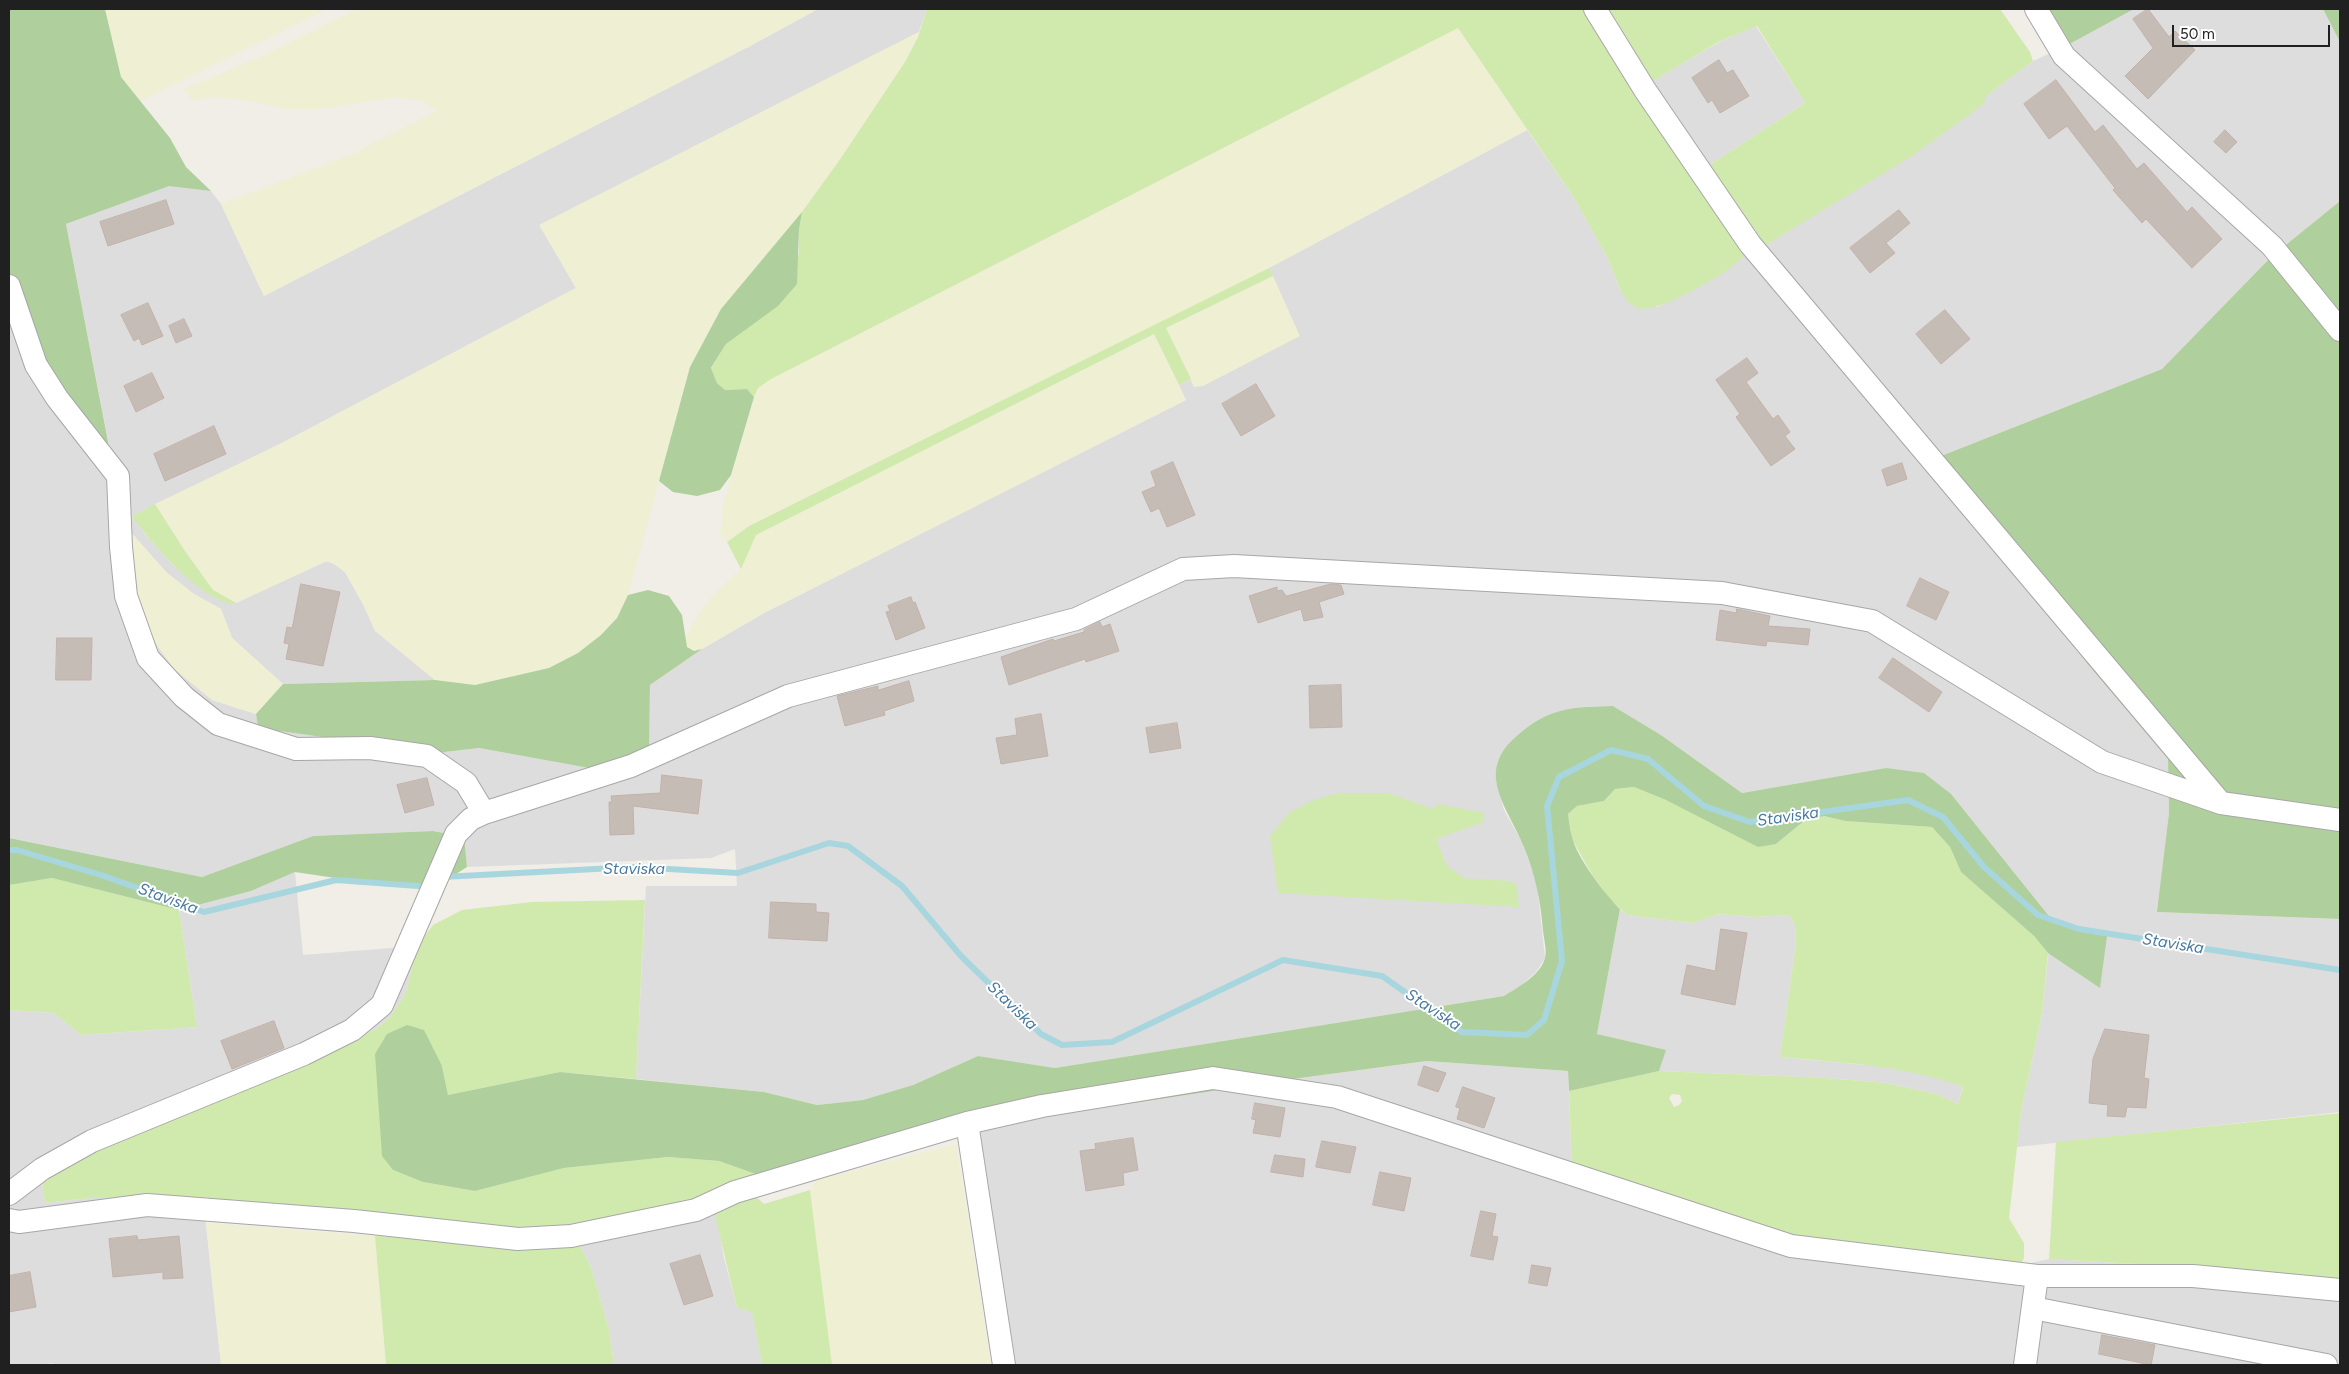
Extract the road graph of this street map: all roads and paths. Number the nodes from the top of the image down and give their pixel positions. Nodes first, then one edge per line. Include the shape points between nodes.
1 (1595, 9) edge
2 (2036, 9) edge
3 (9, 286) edge
4 (2340, 330) edge
5 (2221, 804) junction
6 (484, 812) junction
7 (2340, 820) edge
8 (967, 1123) junction
9 (9, 1194) edge
10 (9, 1220) edge
11 (2037, 1276) junction
12 (2340, 1290) edge
13 (2033, 1308) junction
14 (1004, 1365) edge
15 (2025, 1365) edge
16 (2326, 1365) edge

1 - 5 street via 1750,244
2 - 4 street via 2064,56 2272,246
3 - 6 street via 36,365 57,398 118,476 126,596 148,658 184,697 218,724 296,749 370,748 427,756 466,783
5 - 6 street via 2102,762 1872,621 1722,593 1234,566 1182,569 1076,619 788,696 631,766
5 - 7 street
6 - 9 street via 471,819 456,834 382,1005 352,1030 304,1054 92,1141 42,1169
8 - 10 street via 735,1192 696,1210 571,1236 518,1239 354,1221 146,1205 19,1222
8 - 11 street via 1042,1106 1213,1078 1337,1097 1791,1246
8 - 14 street
11 - 12 street via 2193,1276
11 - 13 street
13 - 15 street
13 - 16 street

